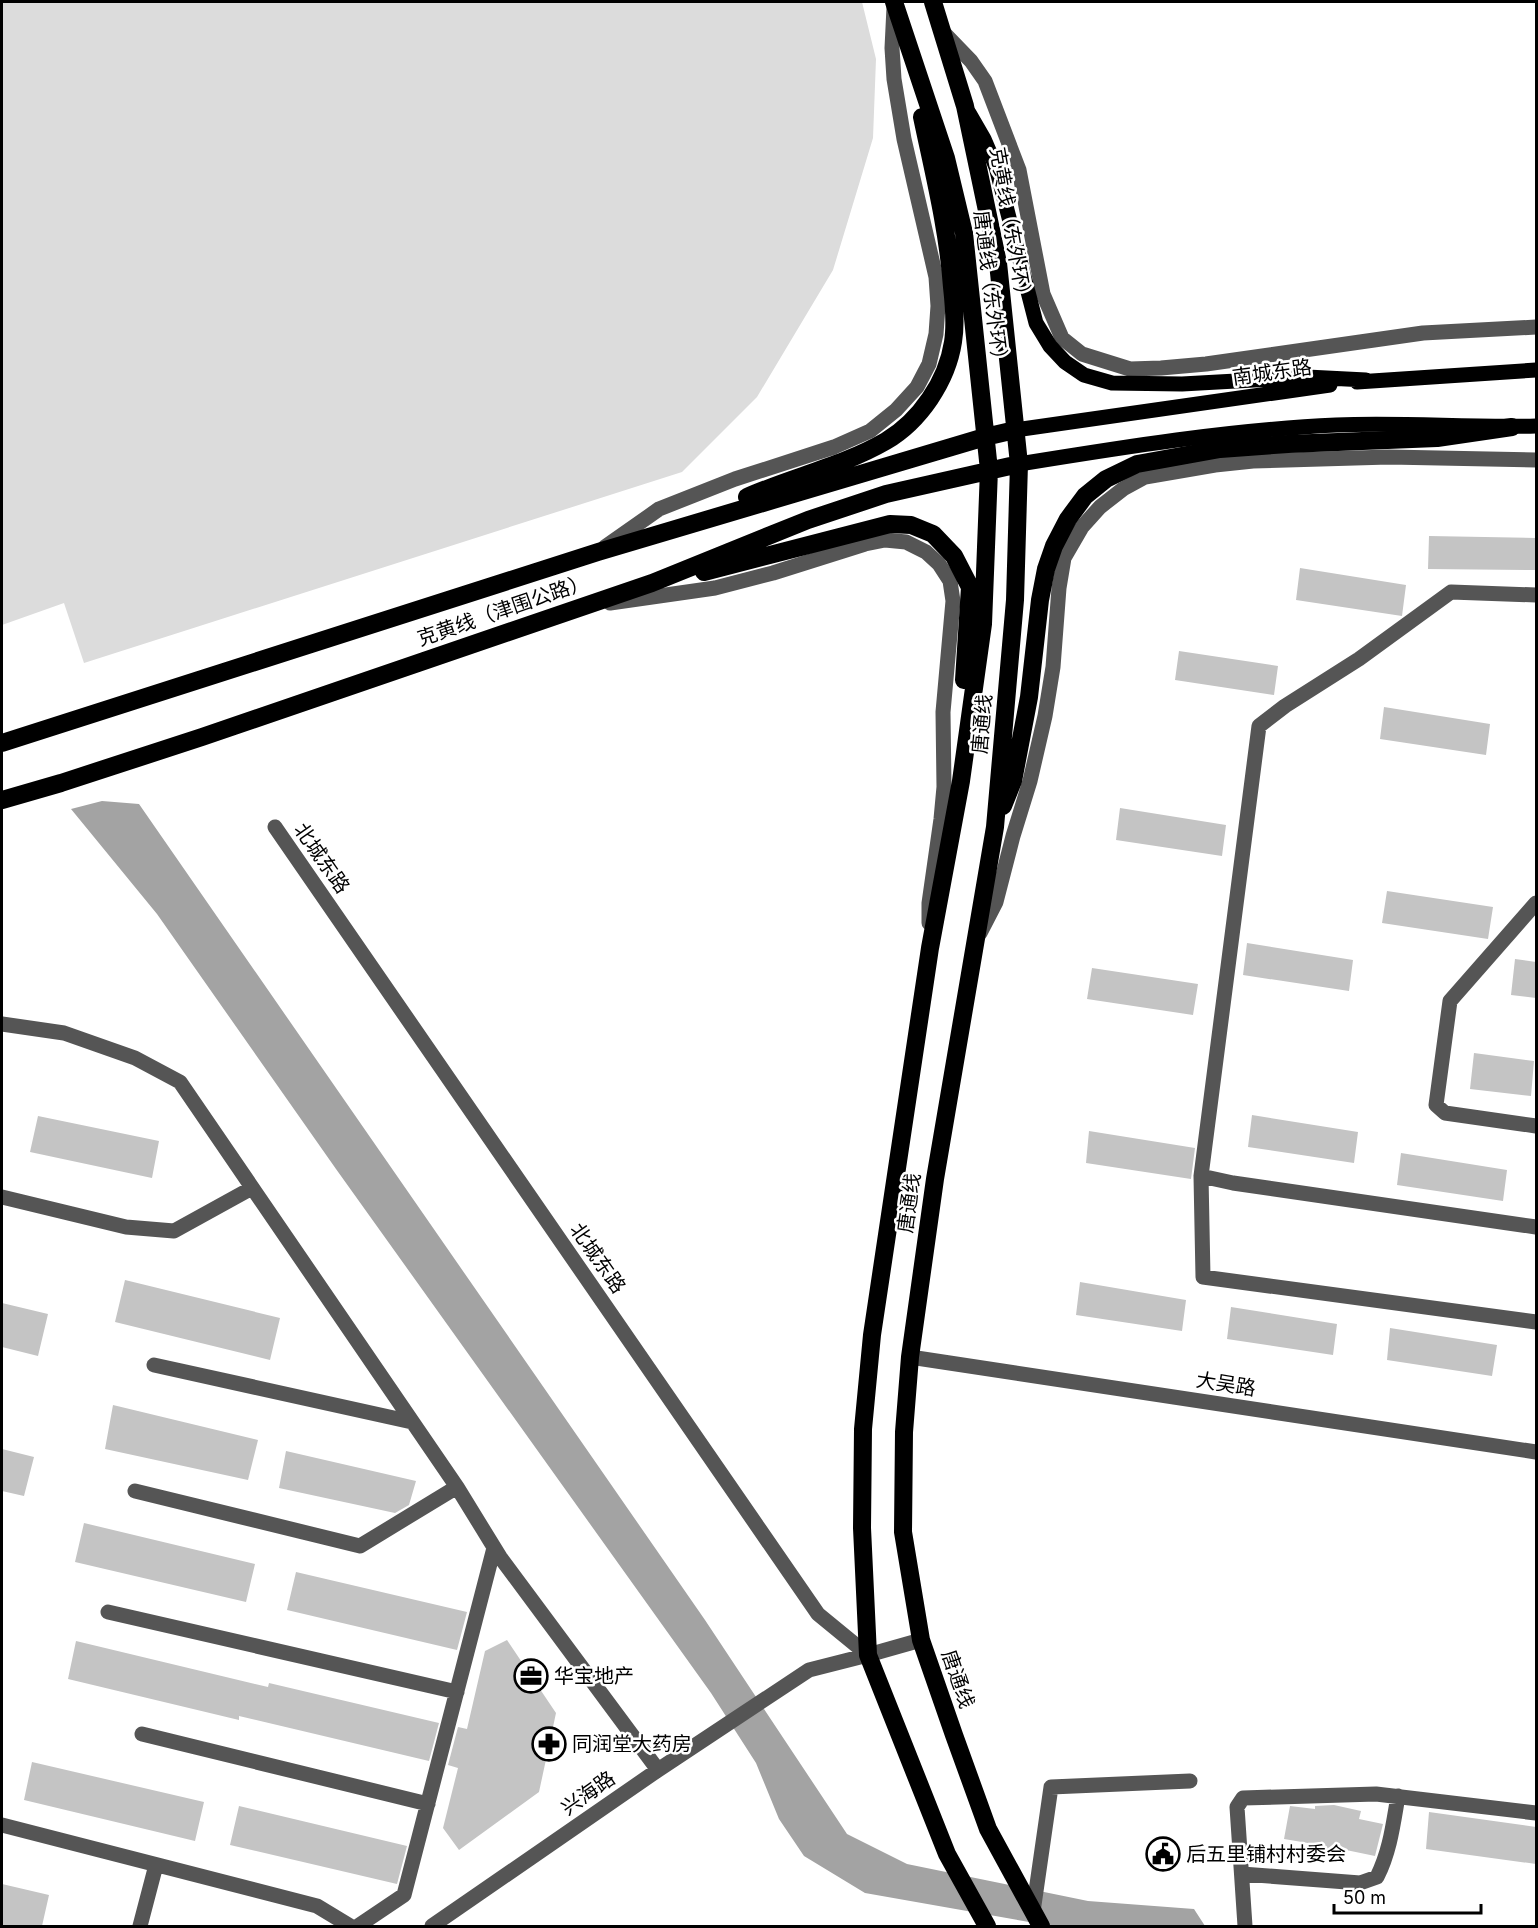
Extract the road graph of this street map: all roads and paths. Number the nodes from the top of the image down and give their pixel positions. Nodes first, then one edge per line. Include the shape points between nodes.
1 (894, 2) edge
2 (933, 2) edge
3 (943, 31) junction
4 (910, 51) junction
5 (965, 106) junction
6 (1536, 327) edge
7 (1536, 370) edge
8 (1366, 380) junction
9 (1536, 426) edge
10 (1512, 427) junction
11 (1016, 430) junction
12 (985, 437) junction
13 (1536, 460) edge
14 (1019, 464) junction
15 (989, 470) junction
16 (674, 529) junction
17 (598, 552) junction
18 (652, 584) junction
19 (1536, 595) edge
20 (581, 608) junction
21 (2, 743) edge
22 (961, 780) junction
23 (2, 800) edge
24 (275, 827) dead end
25 (995, 827) junction
26 (1536, 903) edge
27 (974, 947) junction
28 (930, 948) junction
29 (2, 1024) edge
30 (1536, 1126) edge
31 (1201, 1176) junction
32 (252, 1188) junction
33 (2, 1197) edge
34 (1536, 1227) edge
35 (1536, 1322) edge
36 (910, 1357) junction
37 (154, 1365) dead end
38 (412, 1422) junction
39 (1536, 1452) edge
40 (457, 1487) junction
41 (135, 1491) dead end
42 (494, 1548) junction
43 (108, 1612) dead end
44 (921, 1640) junction
45 (868, 1655) junction
46 (457, 1692) junction
47 (142, 1734) dead end
48 (658, 1770) junction
49 (1190, 1781) dead end
50 (1398, 1796) junction
51 (428, 1804) junction
52 (1536, 1813) edge
53 (2, 1825) edge
54 (156, 1865) junction
55 (1242, 1874) junction
56 (1037, 1919) edge
57 (140, 1926) edge
58 (350, 1926) edge
59 (358, 1926) edge
60 (432, 1926) edge
61 (987, 1926) edge
62 (1245, 1926) edge

1 - 4 highway
1 - 17 street via 894,79 936,277 936,334 925,372 896,410 870,431 658,509
2 - 3 highway, 克黄线（东外环）
3 - 5 highway, 克黄线（东外环）
3 - 6 street via 985,81 1019,170 1043,294 1062,338 1082,354 1130,369 1161,368 1423,333
4 - 12 highway, 唐通线（东外环） via 946,158 964,233
4 - 16 highway via 950,256 953,342 943,375 927,403 887,440
5 - 8 main road via 996,167 1036,324 1065,362 1084,375 1112,383 1182,384 1307,377
5 - 11 highway, 克黄线（东外环） via 998,263
7 - 8 main road, 南城东路
8 - 11 main road, 南城东路
9 - 10 main road
10 - 14 main road via 1422,424 1294,428
10 - 25 highway via 1437,438 1220,449 1137,464 1106,479 1085,496 1068,519 1046,569 1013,781
11 - 12 highway, 克黄线（津围公路）
11 - 14 highway, 克黄线（东外环）
12 - 15 highway, 唐通线（东外环）
12 - 16 highway, 克黄线（津围公路）
13 - 27 street via 1389,456 1215,465 1145,477 1100,507 1082,527 1064,558 1045,716 996,902
14 - 15 highway, 克黄线（津围公路）
14 - 25 highway, 唐通线 via 1015,600
15 - 18 highway, 克黄线（津围公路） via 886,494 808,520
15 - 22 highway, 唐通线 via 983,624
16 - 17 highway, 克黄线（津围公路）
17 - 21 highway, 克黄线（津围公路）
18 - 20 highway, 克黄线（津围公路）
18 - 22 highway via 890,524 911,525 933,534 954,556 970,587 959,719
19 - 31 street via 1451,592 1259,726
20 - 23 highway, 克黄线（津围公路） via 202,737
20 - 28 street via 715,588 885,540 906,542 939,564 950,581 953,601 943,712 944,787 929,903
22 - 28 highway, 唐通线
24 - 45 street, 北城东路 via 818,1614
25 - 27 highway, 唐通线
26 - 30 street via 1450,1001 1436,1105 1445,1113
27 - 36 highway, 唐通线
28 - 45 highway, 唐通线 via 872,1335 863,1429 862,1528
29 - 32 street via 64,1033 135,1058 180,1082
31 - 34 street
31 - 35 street via 1203,1277
32 - 33 street via 174,1231 126,1227
32 - 38 street
36 - 39 street, 大吴路
36 - 44 highway, 唐通线 via 903,1532
37 - 38 street
38 - 40 street
40 - 41 street via 360,1546
40 - 42 street
42 - 46 street
42 - 48 street
43 - 46 street
44 - 45 street
44 - 56 highway, 唐通线 via 988,1829
45 - 48 street, 兴海路 via 809,1670
45 - 61 highway, 唐通线 via 947,1854
46 - 51 street
47 - 51 street
48 - 60 street, 兴海路
49 - 56 street via 1051,1787
50 - 52 street
50 - 55 street via 1392,1838 1377,1877 1360,1883
50 - 55 street via 1243,1798 1237,1807
51 - 59 street via 404,1895
53 - 54 street
54 - 57 street
54 - 58 street via 317,1906
55 - 62 street

